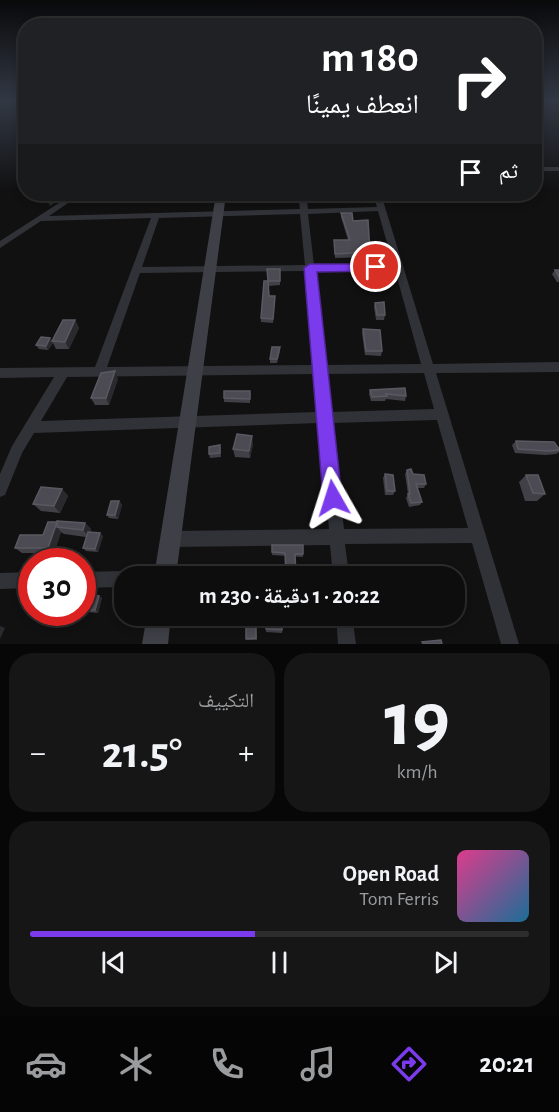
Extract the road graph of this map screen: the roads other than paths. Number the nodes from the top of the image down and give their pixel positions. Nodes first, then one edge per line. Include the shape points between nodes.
1 (542, 169) edge
2 (559, 169) edge
3 (67, 201) edge
4 (220, 201) edge
5 (303, 201) edge
6 (378, 201) edge
7 (381, 209) junction
8 (304, 211) junction
9 (219, 213) junction
10 (156, 215) junction
11 (40, 219) junction
12 (0, 245) edge
13 (398, 267) junction
14 (310, 268) junction
15 (136, 270) junction
16 (211, 270) junction
17 (559, 367) edge
18 (428, 369) junction
19 (320, 370) junction
20 (195, 372) junction
21 (63, 373) junction
22 (99, 373) junction
23 (0, 374) edge
24 (442, 414) junction
25 (325, 418) junction
26 (188, 422) junction
27 (31, 427) junction
28 (0, 490) edge
29 (478, 535) junction
30 (337, 537) junction
31 (170, 539) junction
32 (166, 566) edge
33 (339, 566) edge
34 (114, 579) edge
35 (18, 580) edge
36 (96, 580) edge
37 (0, 581) edge
38 (157, 626) edge
39 (345, 626) edge
40 (155, 644) edge
41 (347, 644) edge
42 (510, 644) edge

1 - 2 street
3 - 11 street
4 - 9 street
5 - 8 street
6 - 7 street
7 - 8 street
7 - 13 street
8 - 9 street
8 - 14 street
9 - 10 street
9 - 16 street
10 - 11 street
10 - 15 street
11 - 12 street
13 - 14 street
13 - 18 street
14 - 16 street
14 - 19 street
15 - 16 street
15 - 22 street
16 - 20 street
17 - 18 street
18 - 19 street
18 - 24 street
19 - 20 street
19 - 25 street
20 - 22 street
20 - 26 street
21 - 22 street
21 - 23 street
21 - 27 street
24 - 25 street
24 - 29 street
25 - 26 street
25 - 30 street
26 - 27 street
26 - 31 street
27 - 28 street
29 - 30 street
29 - 42 street
30 - 31 street
30 - 33 street
31 - 32 street
34 - 36 street
35 - 37 street
38 - 40 street
39 - 41 street

